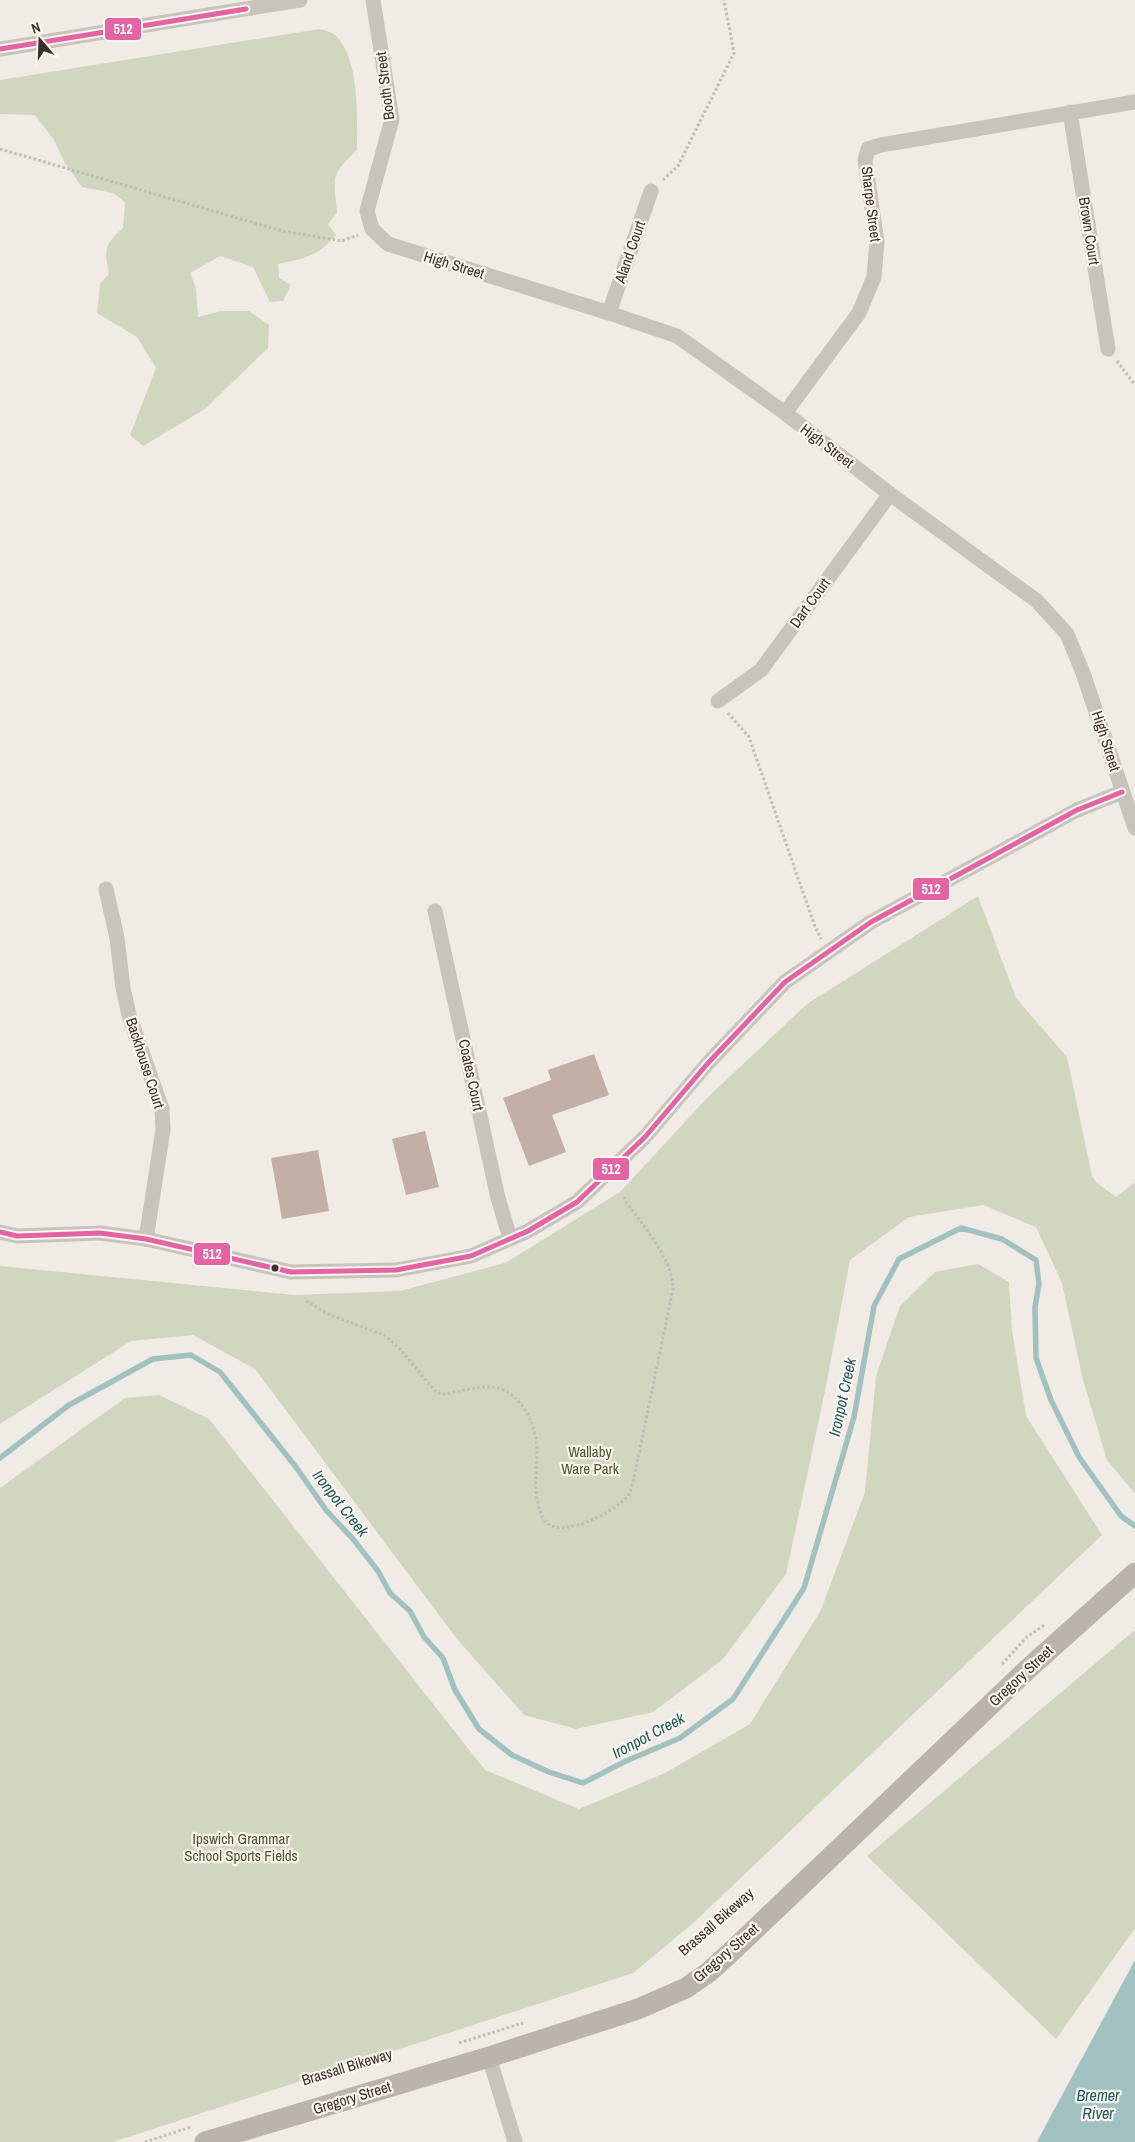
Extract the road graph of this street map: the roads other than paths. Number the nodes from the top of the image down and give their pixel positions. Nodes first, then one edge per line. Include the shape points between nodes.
1 (300, 0) edge
2 (373, 0) edge
3 (245, 5) edge
4 (0, 49) edge
5 (1135, 102) edge
6 (1070, 112) junction
7 (652, 191) road end
8 (372, 229) joint
9 (610, 313) junction
10 (1108, 349) road end
11 (785, 413) junction
12 (890, 494) junction
13 (718, 701) road end
14 (1122, 792) junction
15 (1135, 828) edge
16 (106, 889) dead end
17 (435, 911) dead end
18 (0, 1232) edge
19 (510, 1238) junction
20 (146, 1239) junction
21 (1135, 1573) edge
22 (489, 2056) junction
23 (198, 2135) edge
24 (516, 2142) edge

1 - 3 street
2 - 8 street, Booth Street via 392,119 367,211
3 - 4 street
5 - 6 street, Sharpe Street
6 - 10 street, Brown Court
6 - 11 street, Sharpe Street via 868,149 865,160 877,242 874,277 859,313
7 - 9 street, Aland Court
8 - 9 street, High Street via 388,244
9 - 11 street, High Street via 677,336
11 - 12 street, High Street
12 - 13 street, Dart Court via 761,670
12 - 14 street, High Street via 1037,601 1068,634
14 - 15 street, High Street
14 - 19 street via 1077,810 871,922 785,982 708,1063 645,1138 578,1202
16 - 20 street, Backhouse Court via 129,1015 162,1109 163,1130
17 - 19 street, Coates Court via 498,1198
18 - 20 street via 17,1236 100,1233
19 - 20 street via 471,1256 396,1270 291,1272
21 - 22 main road, Gregory Street via 1030,1667 709,1972 686,1988 638,2008
22 - 23 main road, Gregory Street
22 - 24 street

